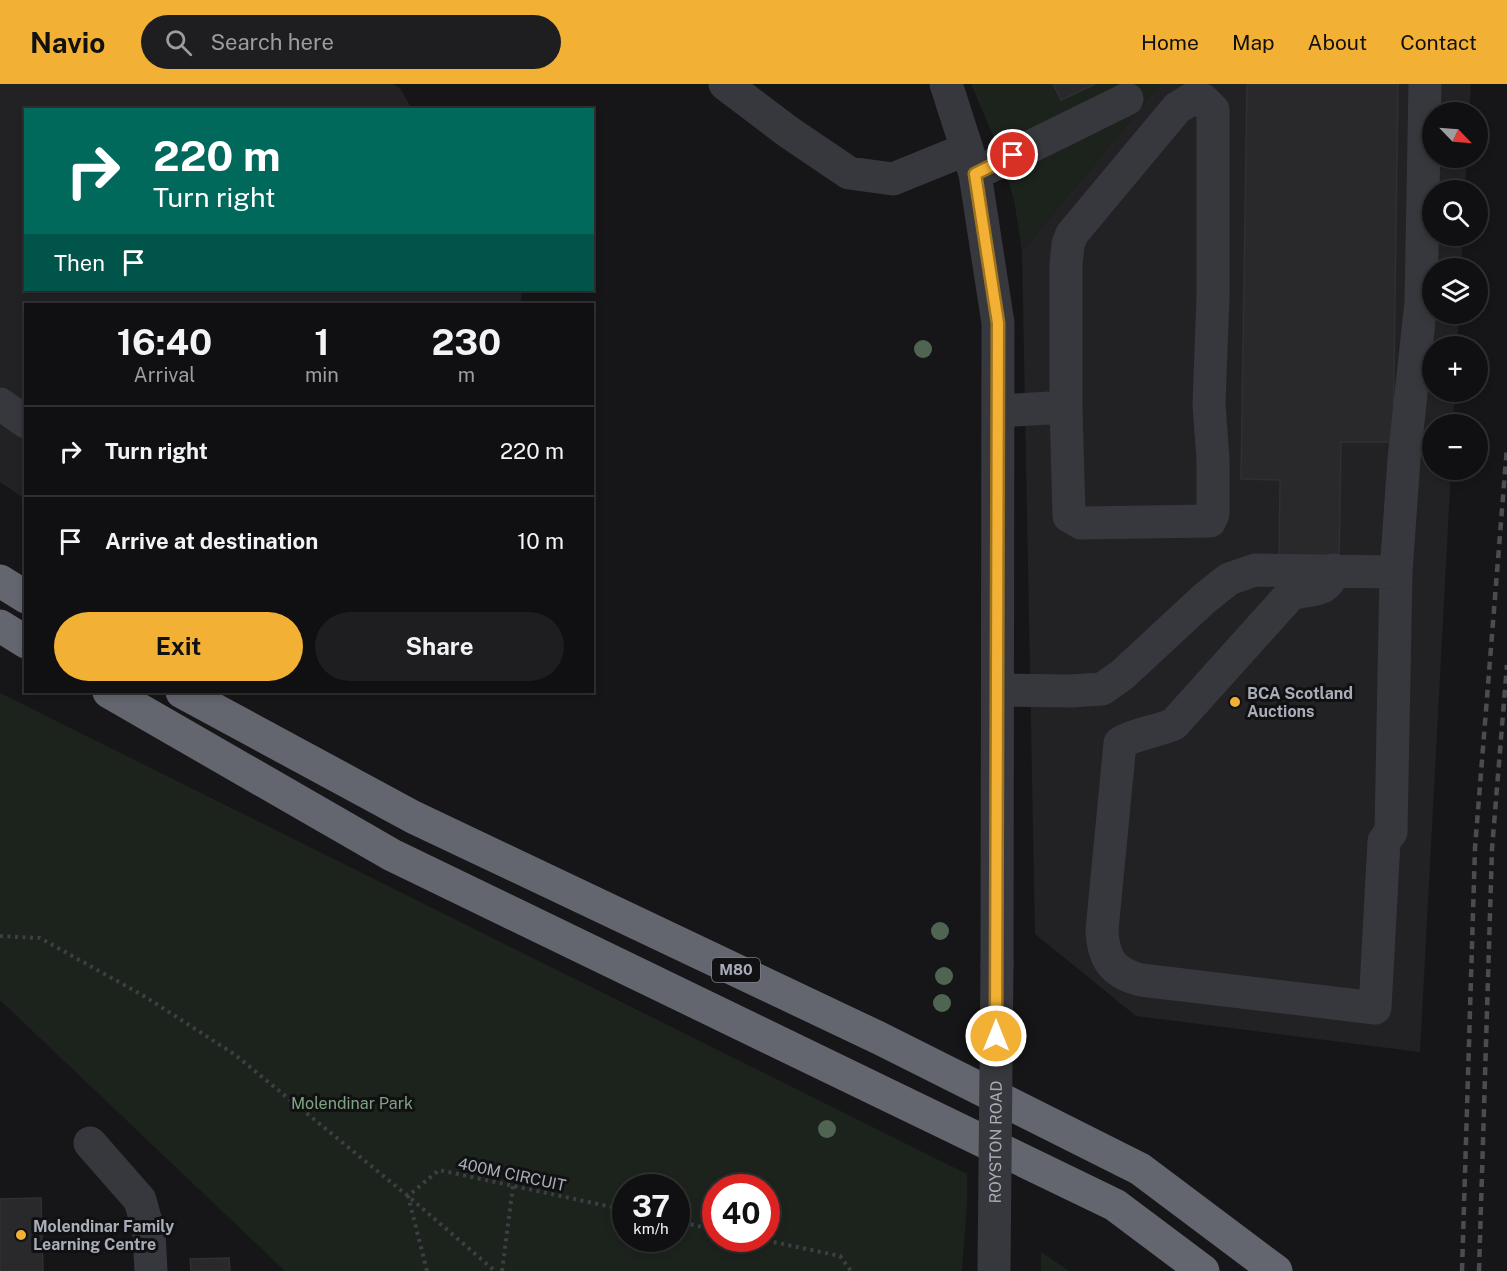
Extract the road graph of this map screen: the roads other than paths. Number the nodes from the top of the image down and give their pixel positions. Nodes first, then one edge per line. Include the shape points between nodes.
1 (725, 84) edge
2 (946, 84) edge
3 (1425, 84) edge
4 (1127, 99) dead end
5 (971, 162) junction
6 (0, 404) edge
7 (1066, 407) junction
8 (998, 411) junction
9 (24, 421) edge
10 (1334, 570) junction
11 (1395, 572) junction
12 (0, 626) edge
13 (0, 633) edge
14 (24, 643) edge
15 (24, 643) edge
16 (998, 690) junction
17 (111, 693) edge
18 (184, 693) edge
19 (90, 1143) dead end
20 (994, 1269) edge
21 (151, 1271) edge
22 (1203, 1271) edge
23 (1276, 1271) edge

1 - 5 street via 849,173 893,179
2 - 5 street, ROYSTON ROAD
3 - 11 street via 1421,302
4 - 5 street
5 - 8 street, ROYSTON ROAD via 998,323
6 - 9 street
7 - 7 street via 1069,516 1081,523 1210,521 1213,111 1203,100 1190,100 1178,108 1072,234 1066,265
7 - 8 street
8 - 16 street, ROYSTON ROAD
10 - 11 street
10 - 11 street via 1330,583 1322,588 1290,595 1174,723 1120,743 1102,942 1106,956 1120,973 1141,981 1375,1008 1384,841 1391,832
10 - 16 street via 1255,570 1229,579 1102,689
12 - 14 highway
13 - 15 highway
16 - 20 street, ROYSTON ROAD, bridge
17 - 22 highway, M80 via 393,855 1115,1205
18 - 23 highway, M80 via 413,817 879,1038 1140,1169
19 - 21 street via 140,1200 149,1233

